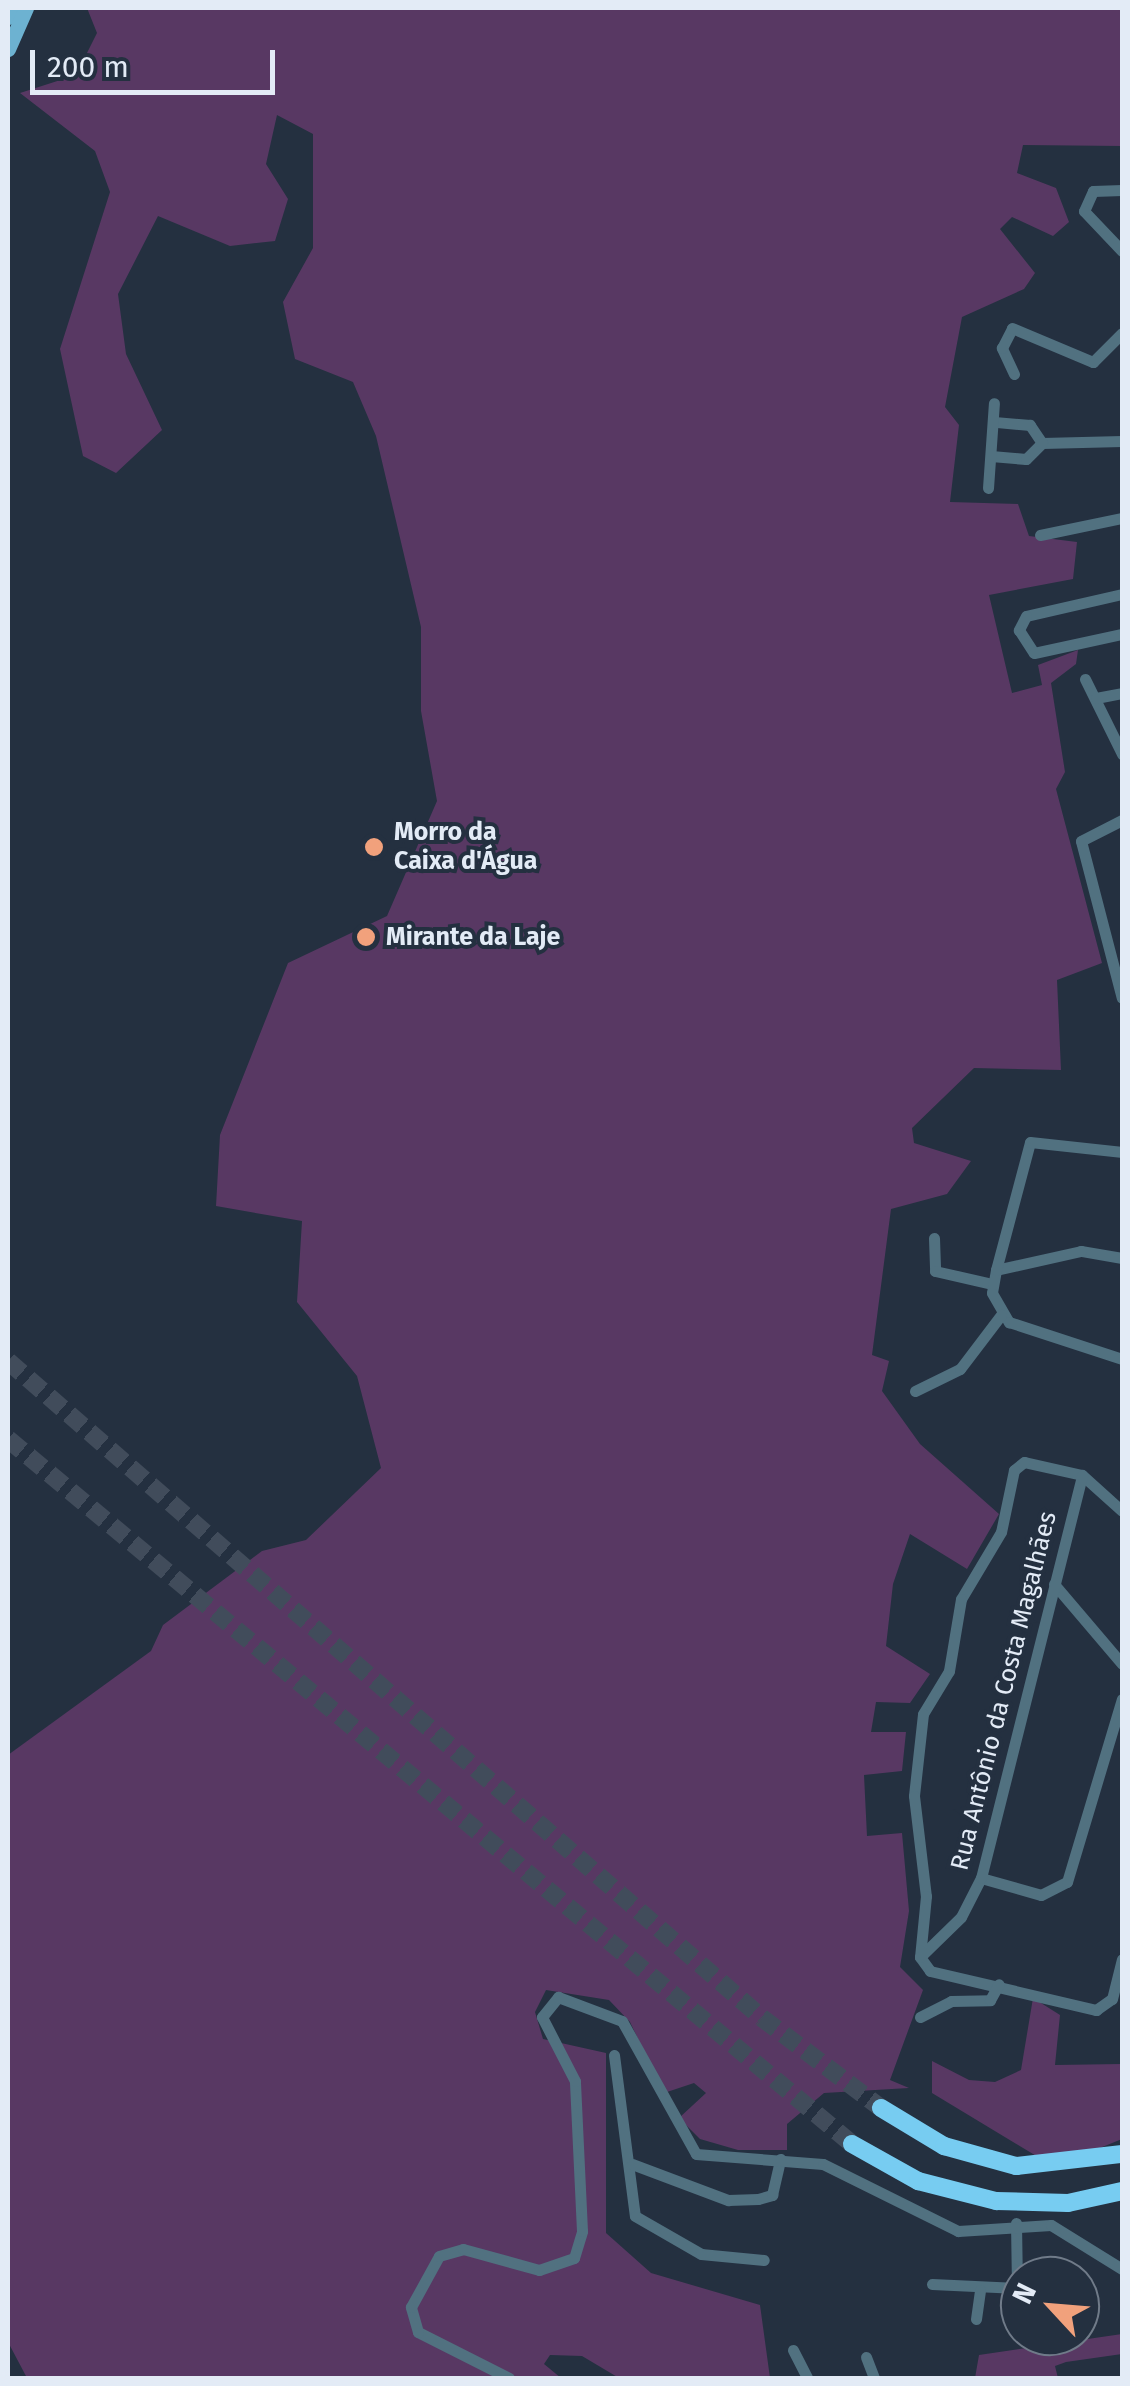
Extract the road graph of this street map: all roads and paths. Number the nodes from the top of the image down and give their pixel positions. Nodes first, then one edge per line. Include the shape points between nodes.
1 (13, 8) edge
2 (26, 8) edge
3 (8, 17) edge
4 (8, 49) edge
5 (1122, 190) edge
6 (1122, 252) edge
7 (1122, 333) edge
8 (1014, 374) dead end
9 (994, 403) dead end
10 (994, 422) junction
11 (1122, 441) edge
12 (1042, 443) junction
13 (990, 456) junction
14 (988, 488) dead end
15 (1122, 518) edge
16 (1040, 535) dead end
17 (1122, 594) edge
18 (1122, 634) edge
19 (1085, 679) dead end
20 (1122, 693) edge
21 (1096, 698) junction
22 (1122, 754) edge
23 (1122, 820) edge
24 (1122, 998) edge
25 (1122, 1152) edge
26 (934, 1238) dead end
27 (1122, 1258) edge
28 (996, 1270) junction
29 (992, 1284) junction
30 (1001, 1315) junction
31 (1122, 1359) edge
32 (915, 1391) dead end
33 (1082, 1474) junction
34 (1122, 1511) edge
35 (1054, 1584) junction
36 (1122, 1664) edge
37 (1122, 1699) edge
38 (981, 1878) junction
39 (920, 1957) junction
40 (1122, 1959) edge
41 (1000, 1984) junction
42 (920, 2016) dead end
43 (614, 2055) dead end
44 (881, 2108) tunnel mouth
45 (852, 2144) tunnel mouth
46 (1122, 2154) edge
47 (780, 2159) junction
48 (632, 2164) junction
49 (1122, 2191) edge
50 (1016, 2223) junction
51 (1017, 2256) edge
52 (764, 2260) dead end
53 (1122, 2270) edge
54 (932, 2284) dead end
55 (1000, 2289) edge
56 (980, 2290) junction
57 (976, 2320) dead end
58 (793, 2350) dead end
59 (866, 2358) dead end
60 (509, 2378) edge
61 (807, 2378) edge
62 (874, 2378) edge

1 - 3 main road
2 - 4 main road
5 - 6 street via 1092,191 1084,211
7 - 8 street via 1093,362 1012,328 1002,348
9 - 10 street
10 - 12 street via 1030,425
10 - 13 street
11 - 12 street
12 - 13 street via 1026,459
13 - 14 street
15 - 16 street
17 - 18 street via 1026,616 1018,630 1034,654
19 - 21 street
20 - 21 street
21 - 22 street
23 - 24 street via 1081,840
25 - 28 street via 1030,1142
26 - 29 street via 935,1270
27 - 28 street via 1081,1251
28 - 29 street
29 - 30 street
30 - 31 street
30 - 32 street via 960,1369
33 - 34 street
33 - 35 street, Rua Antônio da Costa Magalhães
33 - 39 street via 1018,1464 1001,1532 956,1612 949,1671 920,1726
35 - 36 street
35 - 38 street, Rua Antônio da Costa Magalhães
37 - 38 street via 1067,1882 1041,1895
38 - 39 street, Rua Antônio da Costa Magalhães via 960,1917
39 - 41 street via 930,1971
40 - 41 street via 1112,1999 1096,2010
41 - 42 street via 990,2000 951,2001
43 - 48 street
44 - 46 highway via 944,2146 1016,2166
45 - 49 highway via 918,2180 996,2202 1068,2203
47 - 48 street via 772,2195 758,2200 728,2200
47 - 50 street via 823,2164 949,2229
47 - 60 street via 696,2154 622,2020 551,1999 543,2027 575,2081 582,2231 574,2258 539,2270 464,2249 439,2256 411,2308 418,2332
48 - 52 street via 642,2224 702,2254
50 - 51 street
50 - 53 street via 1076,2233
54 - 56 street
55 - 56 street
56 - 57 street
58 - 61 street
59 - 62 street

